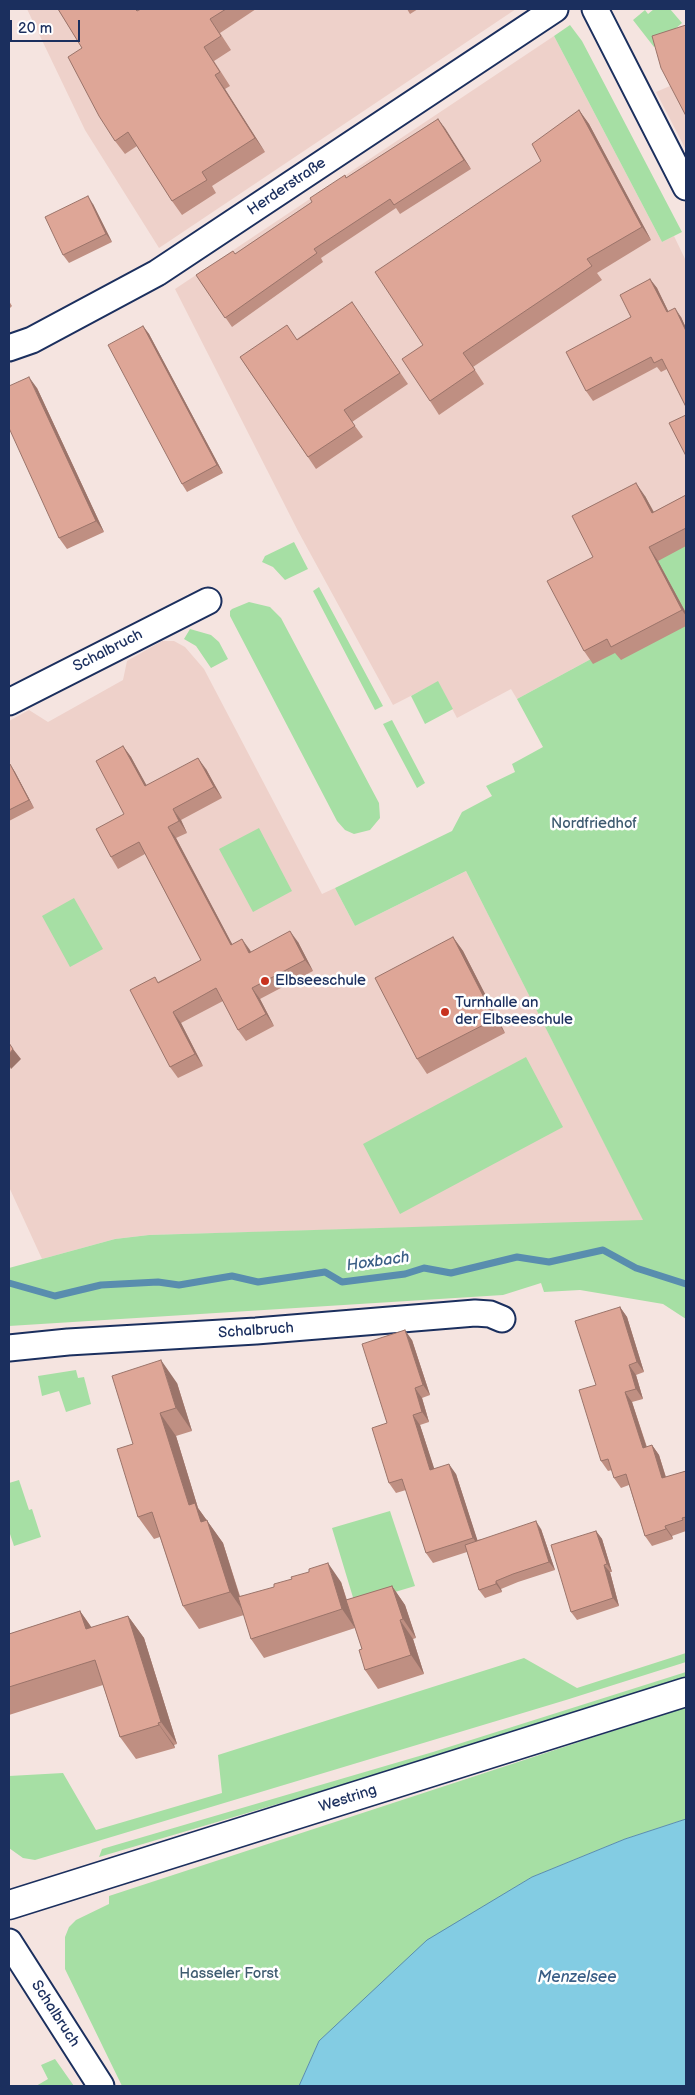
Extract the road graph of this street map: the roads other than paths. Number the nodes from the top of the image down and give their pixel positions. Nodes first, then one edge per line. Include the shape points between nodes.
1 (555, 9) edge
2 (595, 9) edge
3 (686, 187) edge
4 (9, 348) edge
5 (208, 601) dead end
6 (9, 702) edge
7 (502, 1319) dead end
8 (9, 1348) edge
9 (686, 1692) edge
10 (9, 1905) edge
11 (9, 1942) edge
12 (101, 2086) edge

1 - 4 street, Herderstraße via 160,272 32,340
2 - 3 street
5 - 6 street, Schalbruch
7 - 8 street, Schalbruch via 490,1314 476,1314
9 - 10 main road, Westring
11 - 12 street, Schalbruch

